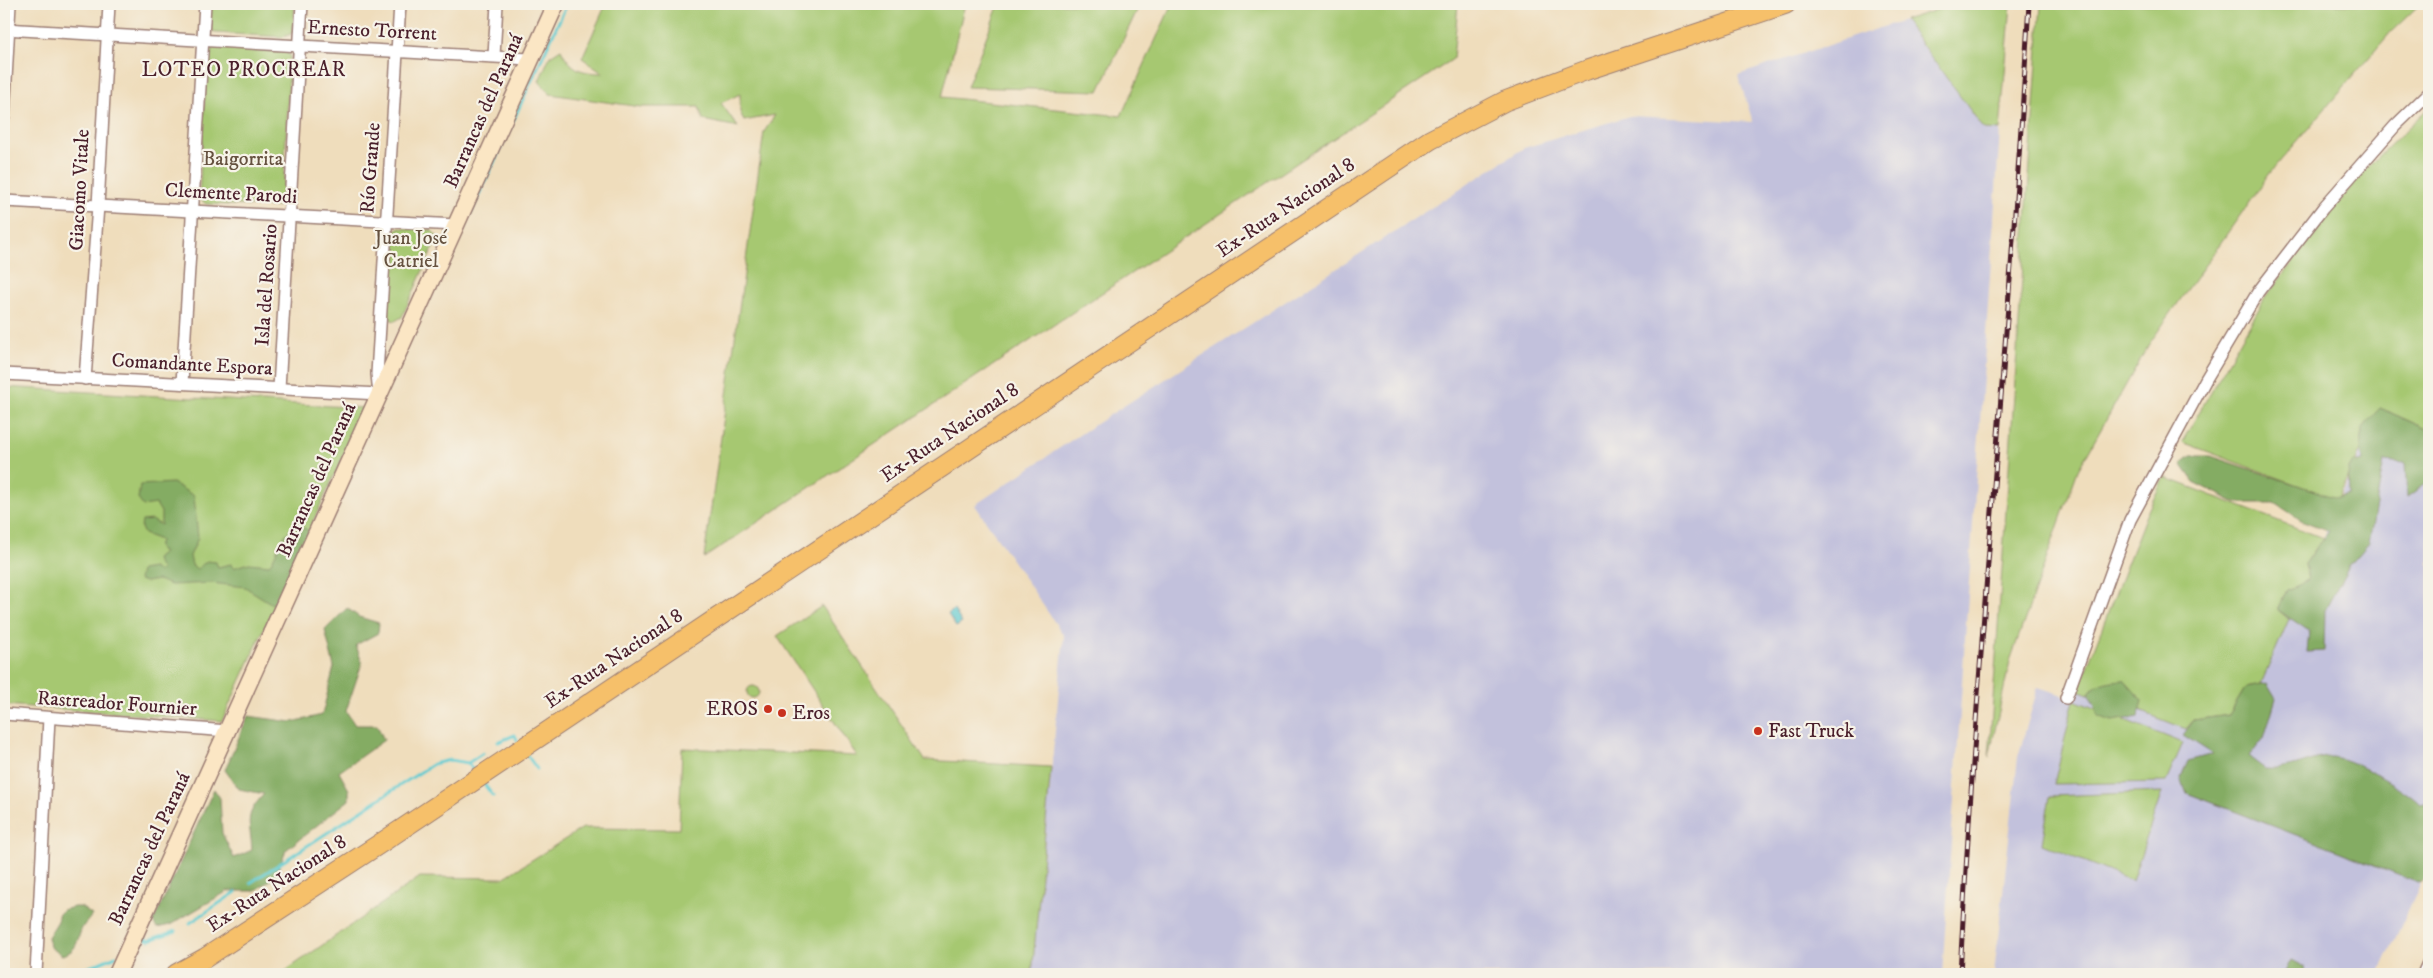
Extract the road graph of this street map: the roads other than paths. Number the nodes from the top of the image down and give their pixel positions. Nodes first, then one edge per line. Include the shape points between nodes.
1 (10, 4) edge
2 (109, 4) edge
3 (205, 4) edge
4 (302, 4) edge
5 (400, 4) edge
6 (497, 4) edge
7 (556, 4) edge
8 (1786, 4) edge
9 (6, 29) edge
10 (107, 35) junction
11 (202, 41) junction
12 (300, 46) junction
13 (398, 52) junction
14 (494, 56) junction
15 (529, 59) junction
16 (2429, 93) edge
17 (4, 118) edge
18 (4, 201) edge
19 (98, 206) junction
20 (192, 211) junction
21 (291, 216) junction
22 (387, 222) junction
23 (456, 225) junction
24 (4, 374) edge
25 (85, 379) junction
26 (182, 383) junction
27 (279, 388) junction
28 (379, 394) junction
29 (2066, 698) dead end
30 (4, 714) edge
31 (49, 718) junction
32 (228, 731) junction
33 (2429, 962) edge
34 (36, 974) edge
35 (117, 974) edge
36 (176, 974) edge
37 (2423, 974) edge

1 - 9 street
2 - 10 street, Giacomo Vitale
3 - 11 street
4 - 12 street, Isla del Rosario
5 - 13 street, Río Grande
6 - 14 street
7 - 15 street, Barrancas del Paraná
8 - 36 main road, Ex-Ruta Nacional 8 via 1628,55 1505,101 1430,140 384,841
9 - 10 street, Ernesto Torrent
9 - 17 street
10 - 11 street, Ernesto Torrent
10 - 19 street, Giacomo Vitale
11 - 12 street, Ernesto Torrent
11 - 20 street
12 - 13 street, Ernesto Torrent
12 - 21 street, Isla del Rosario
13 - 14 street, Ernesto Torrent
13 - 22 street, Río Grande
14 - 15 street, Ernesto Torrent
15 - 23 street, Barrancas del Paraná
16 - 29 street via 2395,126 2323,208 2258,292 2206,379 2130,520
18 - 19 street, Clemente Parodi
19 - 20 street, Clemente Parodi
19 - 25 street, Giacomo Vitale
20 - 21 street, Clemente Parodi
20 - 26 street
21 - 22 street, Clemente Parodi
21 - 27 street, Isla del Rosario
22 - 23 street, Clemente Parodi
22 - 28 street, Río Grande via 377,374
23 - 28 street, Barrancas del Paraná
24 - 25 street, Comandante Espora
25 - 26 street, Comandante Espora
26 - 27 street, Comandante Espora
27 - 28 street, Comandante Espora
28 - 32 street, Barrancas del Paraná
30 - 31 street, Rastreador Fournier
31 - 32 street, Rastreador Fournier
31 - 34 street
32 - 35 street, Barrancas del Paraná
33 - 37 street

